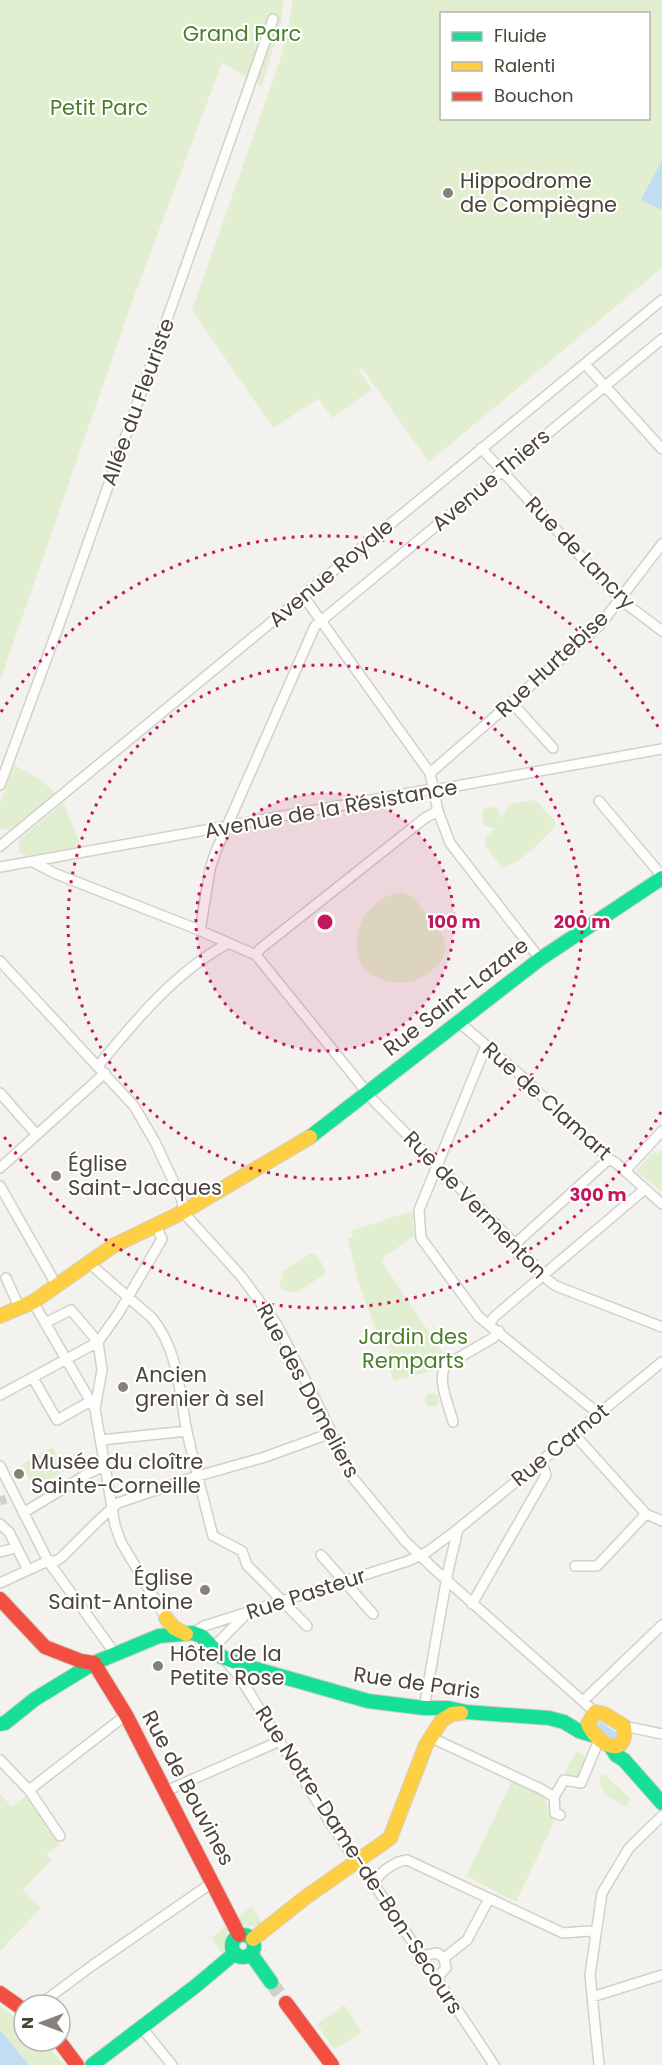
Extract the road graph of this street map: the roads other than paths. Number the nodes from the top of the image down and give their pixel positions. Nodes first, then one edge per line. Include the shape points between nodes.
1 (273, 19) dead end
2 (662, 300) edge
3 (662, 339) edge
4 (585, 364) junction
5 (606, 385) junction
6 (481, 448) junction
7 (662, 449) edge
8 (502, 471) junction
9 (662, 544) edge
10 (304, 597) junction
11 (620, 599) junction
12 (321, 621) junction
13 (662, 632) edge
14 (512, 703) junction
15 (553, 748) dead end
16 (662, 749) edge
17 (430, 773) junction
18 (0, 785) edge
19 (434, 790) junction
20 (598, 801) dead end
21 (438, 811) junction
22 (228, 827) junction
23 (0, 846) edge
24 (33, 862) junction
25 (0, 867) edge
26 (662, 878) edge
27 (203, 932) junction
28 (227, 944) junction
29 (208, 954) junction
30 (256, 955) junction
31 (540, 958) junction
32 (0, 961) edge
33 (459, 1022) junction
34 (486, 1046) junction
35 (101, 1070) junction
36 (0, 1093) edge
37 (367, 1093) junction
38 (662, 1131) edge
39 (36, 1134) junction
40 (609, 1159) junction
41 (438, 1167) junction
42 (0, 1168) edge
43 (626, 1171) junction
44 (0, 1185) edge
45 (645, 1189) junction
46 (662, 1204) edge
47 (183, 1212) junction
48 (156, 1226) junction
49 (515, 1244) junction
50 (89, 1263) junction
51 (544, 1275) junction
52 (6, 1278) dead end
53 (57, 1286) junction
54 (128, 1298) junction
55 (33, 1302) junction
56 (20, 1309) junction
57 (0, 1316) edge
58 (45, 1323) junction
59 (489, 1324) junction
60 (662, 1327) edge
61 (499, 1331) junction
62 (98, 1342) junction
63 (66, 1360) junction
64 (662, 1362) edge
65 (33, 1378) junction
66 (0, 1395) edge
67 (93, 1405) junction
68 (598, 1414) junction
69 (453, 1422) dead end
70 (187, 1431) junction
71 (331, 1433) junction
72 (574, 1434) junction
73 (101, 1440) junction
74 (541, 1461) junction
75 (0, 1466) edge
76 (105, 1466) junction
77 (199, 1477) junction
78 (113, 1507) junction
79 (23, 1513) junction
80 (646, 1514) junction
81 (662, 1521) edge
82 (0, 1527) edge
83 (458, 1529) junction
84 (16, 1548) junction
85 (0, 1552) edge
86 (321, 1555) dead end
87 (420, 1556) junction
88 (48, 1561) junction
89 (575, 1566) dead end
90 (28, 1570) junction
91 (446, 1581) junction
92 (346, 1582) junction
93 (0, 1583) edge
94 (0, 1599) edge
95 (284, 1601) junction
96 (472, 1604) junction
97 (246, 1613) junction
98 (374, 1614) dead end
99 (166, 1618) junction
100 (662, 1625) edge
101 (307, 1626) dead end
102 (189, 1634) junction
103 (159, 1636) junction
104 (218, 1653) junction
105 (116, 1655) junction
106 (94, 1663) junction
107 (244, 1671) junction
108 (583, 1701) junction
109 (424, 1708) junction
110 (448, 1708) junction
111 (466, 1712) junction
112 (126, 1715) junction
113 (2, 1722) edge
114 (603, 1732) junction
115 (432, 1733) junction
116 (662, 1734) edge
117 (280, 1741) junction
118 (0, 1760) edge
119 (29, 1790) junction
120 (166, 1791) junction
121 (554, 1797) junction
122 (662, 1803) edge
123 (560, 1815) dead end
124 (662, 1816) edge
125 (60, 1836) dead end
126 (356, 1861) junction
127 (213, 1882) junction
128 (373, 1885) junction
129 (489, 1899) junction
130 (596, 1934) junction
131 (239, 1935) junction
132 (253, 1940) junction
133 (235, 1953) junction
134 (251, 1954) junction
135 (420, 1956) junction
136 (444, 1958) junction
137 (662, 1975) edge
138 (436, 1979) junction
139 (272, 1982) tunnel mouth
140 (55, 1993) edge
141 (592, 1997) junction
142 (286, 2003) tunnel mouth
143 (142, 2028) junction
144 (92, 2065) edge
145 (172, 2065) edge
146 (332, 2065) edge
147 (494, 2065) edge
148 (599, 2065) edge

1 - 18 street, Allée du Fleuriste
2 - 4 street, Avenue Royale
3 - 5 street, Avenue Thiers
4 - 5 street
4 - 6 street, Avenue Royale
5 - 7 street
5 - 8 street, Avenue Thiers
6 - 8 street, Rue de Lancry
6 - 10 street, Avenue Royale
8 - 11 street, Rue de Lancry
8 - 12 street, Avenue Thiers
9 - 11 street, Rue Hurtebise
10 - 12 street
10 - 23 street, Avenue Royale
11 - 13 street, Rue de Lancry
11 - 14 street, Rue Hurtebise via 600,625
12 - 17 street
12 - 22 street via 315,626
14 - 15 street
14 - 17 street, Rue Hurtebise
16 - 19 street, Avenue de la Résistance
17 - 19 street
19 - 21 street
19 - 22 street, Avenue de la Résistance
20 - 26 street
21 - 30 street via 331,891
21 - 31 street via 450,843
22 - 24 street, Avenue de la Résistance
22 - 27 street via 210,869
24 - 25 street, Avenue de la Résistance
24 - 27 street
26 - 31 street, Rue Saint-Lazare
27 - 28 street
27 - 29 street
28 - 29 street
28 - 30 street
29 - 35 street via 143,1012
30 - 37 street, Rue de Vermenton
31 - 33 street, Rue Saint-Lazare
32 - 35 street
33 - 34 street, Rue de Clamart
33 - 37 street, Rue Saint-Lazare
34 - 40 street, Rue de Clamart
34 - 41 street
35 - 39 street
35 - 47 street via 134,1106 155,1142 182,1200
36 - 39 street
37 - 41 street, Rue de Vermenton
37 - 47 street, Rue Saint-Lazare via 309,1137
38 - 43 street
39 - 42 street
40 - 43 street, Rue de Clamart
40 - 49 street
41 - 49 street, Rue de Vermenton
41 - 59 street via 419,1210 422,1238 466,1301
43 - 45 street, Rue de Clamart
44 - 53 street
45 - 46 street, Rue de Clamart
45 - 51 street
47 - 48 street, Rue Saint-Lazare
47 - 71 street, Rue des Domeliers via 241,1276 277,1325
48 - 50 street, Rue Saint-Lazare via 113,1246
48 - 54 street via 162,1239
49 - 51 street, Rue de Vermenton
50 - 53 street, Rue Saint-Lazare
50 - 54 street
51 - 59 street
51 - 60 street, Rue de Vermenton via 556,1286
52 - 56 street
53 - 55 street, Rue Saint-Lazare
54 - 62 street
54 - 70 street via 161,1329 172,1352
55 - 56 street, Rue Saint-Lazare
55 - 58 street
56 - 57 street, Rue Saint-Lazare
58 - 62 street via 71,1310
58 - 63 street
59 - 61 street
61 - 68 street
61 - 69 street via 443,1370 441,1378
62 - 63 street
62 - 67 street via 102,1370
63 - 65 street
63 - 67 street
64 - 68 street, Rue Carnot
65 - 66 street
65 - 67 street via 57,1420
67 - 73 street
68 - 72 street, Rue Carnot
70 - 73 street
70 - 77 street
71 - 77 street
71 - 87 street, Rue des Domeliers via 352,1478
72 - 74 street, Rue Carnot
72 - 80 street
73 - 76 street
74 - 83 street, Rue Carnot
74 - 96 street via 546,1475
75 - 79 street via 10,1497
76 - 78 street
76 - 79 street
77 - 78 street
77 - 95 street via 213,1536 242,1551 247,1565
78 - 88 street via 62,1557
78 - 99 street via 121,1542
79 - 88 street
80 - 81 street
80 - 89 street via 597,1566
82 - 84 street via 9,1532
83 - 87 street, Rue Carnot
83 - 91 street
84 - 85 street
84 - 90 street
86 - 92 street
87 - 91 street, Rue des Domeliers
87 - 92 street, Rue Pasteur
88 - 90 street
88 - 105 street
90 - 93 street
91 - 96 street, Rue des Domeliers
91 - 109 street
92 - 95 street, Rue Pasteur
92 - 98 street
94 - 106 street via 45,1647
95 - 97 street, Rue Pasteur
95 - 101 street
96 - 108 street, Rue des Domeliers
97 - 102 street, Rue Pasteur
97 - 104 street
99 - 102 street, Rue de Paris via 174,1628
99 - 103 street
100 - 108 street
102 - 103 street
102 - 104 street, Rue de Paris via 201,1636
103 - 105 street
104 - 107 street, Rue de Paris
105 - 106 street
106 - 112 street, Rue de Bouvines
106 - 113 street
107 - 109 street, Rue de Paris via 368,1701
107 - 117 street, Rue Notre-Dame-de-Bon-Secours
108 - 114 street, Rue des Domeliers
109 - 110 street, Rue de Paris
109 - 115 street
110 - 111 street, Rue de Paris
110 - 115 street via 440,1713
111 - 114 street, Rue de Paris via 549,1718
111 - 115 street via 450,1713
112 - 119 street
112 - 120 street, Rue de Bouvines
114 - 116 street via 635,1734 640,1730
114 - 121 street via 581,1783 564,1780
114 - 122 street, Rue de Paris via 616,1755
115 - 121 street
115 - 126 street via 390,1838
117 - 120 street
117 - 126 street, Rue Notre-Dame-de-Bon-Secours
118 - 119 street
119 - 125 street
120 - 127 street, Rue de Bouvines
121 - 123 street via 555,1813
124 - 130 street via 629,1848 602,1893
126 - 128 street, Rue Notre-Dame-de-Bon-Secours
126 - 132 street
127 - 131 street, Rue de Bouvines
127 - 140 street
128 - 129 street via 399,1861 407,1860
128 - 135 street, Rue Notre-Dame-de-Bon-Secours
129 - 130 street via 562,1933
129 - 136 street, Rue Notre-Dame-de-Bon-Secours via 467,1940
130 - 141 street via 590,1975
131 - 132 street
131 - 133 street via 232,1943
132 - 134 street
133 - 134 street via 242,1957
133 - 143 street
134 - 139 street
135 - 136 street via 437,1953
135 - 138 street, Rue Notre-Dame-de-Bon-Secours
136 - 138 street via 446,1968
137 - 141 street
138 - 147 street, Rue Notre-Dame-de-Bon-Secours
141 - 148 street
142 - 146 street
143 - 144 street
143 - 145 street

